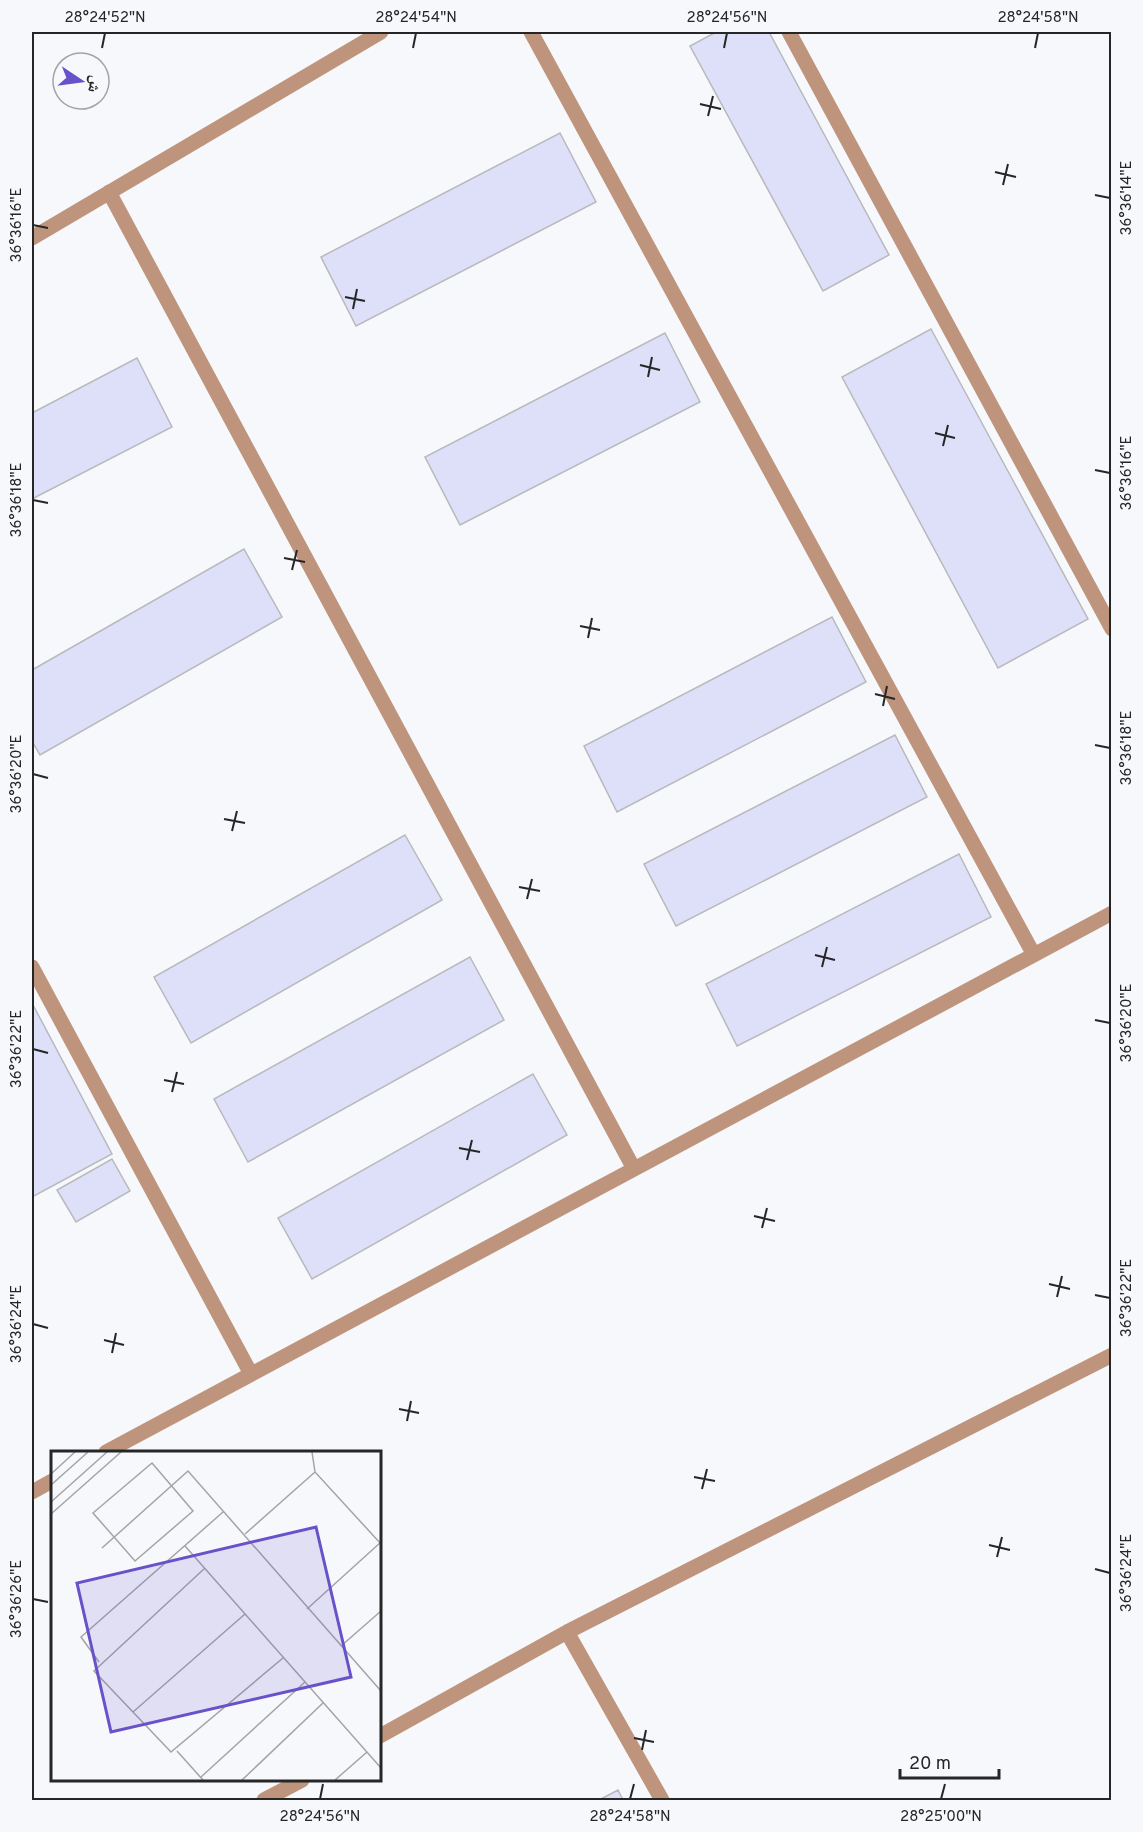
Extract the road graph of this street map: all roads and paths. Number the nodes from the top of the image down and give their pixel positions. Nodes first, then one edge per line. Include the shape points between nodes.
1 (381, 32) edge
2 (531, 32) edge
3 (789, 32) edge
4 (109, 192) junction
5 (32, 238) edge
6 (1112, 629) edge
7 (1112, 913) edge
8 (1034, 955) junction
9 (32, 967) edge
10 (634, 1169) junction
11 (1112, 1355) edge
12 (251, 1374) junction
13 (108, 1451) edge
14 (567, 1632) junction
15 (381, 1735) edge
16 (298, 1781) edge
17 (264, 1800) edge
18 (662, 1800) edge

1 - 4 lane
2 - 8 lane
3 - 6 lane
4 - 5 lane
4 - 10 lane
7 - 8 lane
8 - 10 lane
9 - 12 lane
10 - 12 lane
11 - 14 lane
12 - 13 lane
14 - 15 lane
14 - 18 lane
16 - 17 lane

